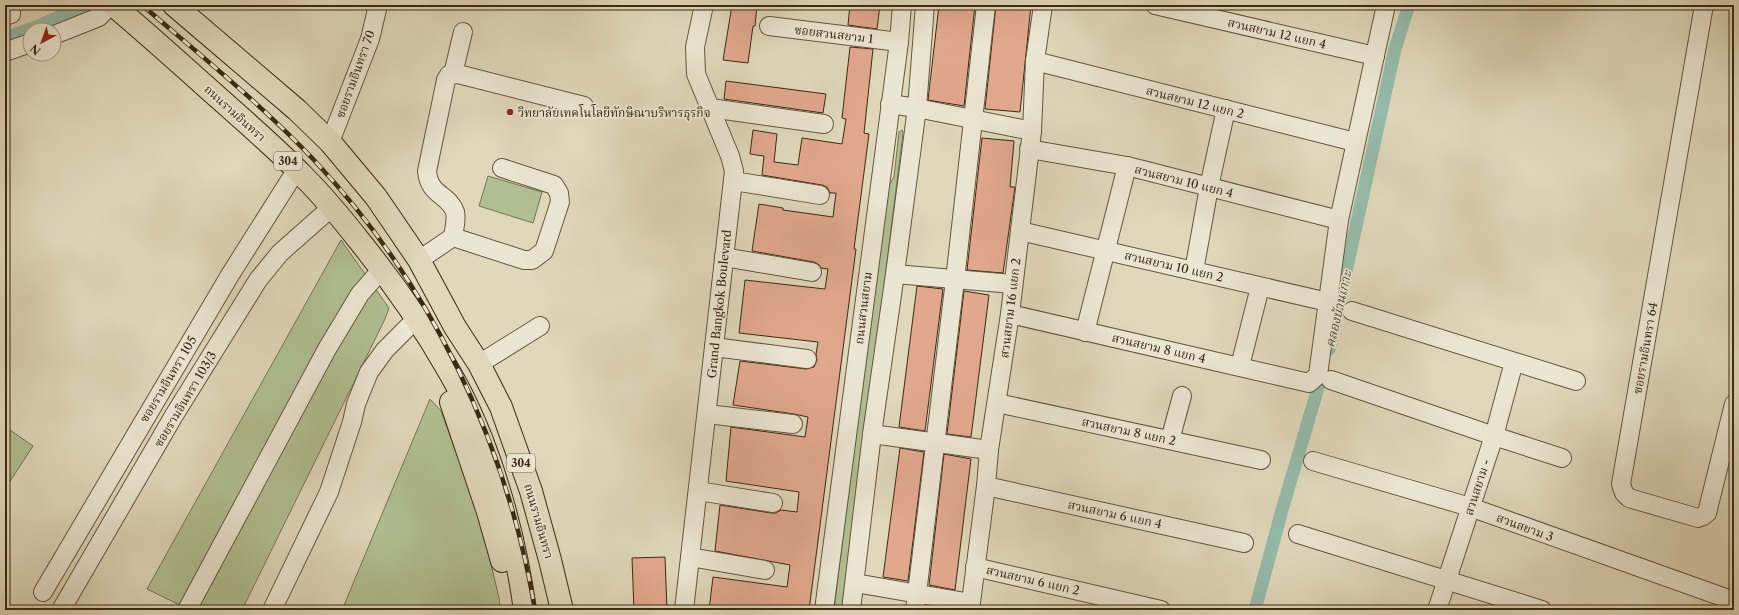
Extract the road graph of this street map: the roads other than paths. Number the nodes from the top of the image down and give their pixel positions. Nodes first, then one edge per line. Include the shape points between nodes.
1 (10, 5) edge
2 (110, 5) edge
3 (113, 5) edge
4 (174, 5) edge
5 (378, 5) edge
6 (704, 5) edge
7 (902, 5) edge
8 (925, 5) edge
9 (986, 5) edge
10 (1043, 5) edge
11 (1155, 5) edge
12 (1386, 5) edge
13 (1704, 5) edge
14 (5, 16) edge
15 (769, 26) dead end
16 (62, 32) edge
17 (464, 32) dead end
18 (899, 42) junction
19 (22, 46) edge
20 (5, 52) edge
21 (1375, 56) junction
22 (1035, 61) junction
23 (453, 74) junction
24 (890, 104) junction
25 (584, 106) dead end
26 (710, 108) junction
27 (918, 108) junction
28 (1226, 109) junction
29 (974, 120) junction
30 (824, 124) dead end
31 (1032, 131) junction
32 (330, 142) junction
33 (1355, 142) junction
34 (1029, 149) junction
35 (1127, 166) junction
36 (502, 168) dead end
37 (297, 169) junction
38 (733, 182) junction
39 (1209, 187) junction
40 (820, 195) dead end
41 (332, 207) junction
42 (1339, 220) junction
43 (1020, 232) junction
44 (453, 237) junction
45 (1107, 250) junction
46 (724, 257) junction
47 (419, 260) junction
48 (382, 269) junction
49 (1194, 271) junction
50 (812, 272) dead end
51 (895, 274) junction
52 (955, 280) junction
53 (1013, 284) junction
54 (1260, 287) junction
55 (1328, 302) junction
56 (1352, 311) dead end
57 (1010, 314) junction
58 (417, 318) junction
59 (540, 326) dead end
60 (455, 327) junction
61 (1085, 332) junction
62 (433, 345) junction
63 (714, 347) junction
64 (807, 359) dead end
65 (1514, 362) junction
66 (479, 364) junction
67 (1240, 366) junction
68 (1331, 380) dead end
69 (1576, 381) dead end
70 (1182, 396) dead end
71 (997, 403) junction
72 (1734, 404) edge
73 (706, 414) junction
74 (793, 424) dead end
75 (486, 428) junction
76 (872, 434) junction
77 (1494, 436) junction
78 (1170, 440) junction
79 (934, 442) junction
80 (989, 450) junction
81 (1562, 458) dead end
82 (1261, 460) dead end
83 (1313, 461) dead end
84 (986, 486) junction
85 (698, 491) junction
86 (773, 503) dead end
87 (1470, 508) junction
88 (1298, 534) dead end
89 (1244, 543) dead end
90 (690, 557) junction
91 (975, 567) junction
92 (765, 570) dead end
93 (1447, 579) junction
94 (855, 583) junction
95 (43, 592) dead end
96 (1734, 601) edge
97 (916, 602) edge
98 (970, 607) edge
99 (61, 610) edge
100 (187, 610) edge
101 (272, 610) edge
102 (511, 610) edge
103 (525, 610) edge
104 (546, 610) edge
105 (562, 610) edge
106 (684, 610) edge
107 (824, 610) edge
108 (851, 610) edge
109 (1161, 610) edge
110 (1438, 610) edge
111 (1542, 610) edge

1 - 14 street via 11,14
2 - 16 street via 99,17
3 - 37 highway, ถนนรามอินทรา / 304
4 - 32 highway, ถนนรามอินทรา / 304 via 297,110
5 - 32 street, ซอยรามอินทรา 70 via 370,39
6 - 26 street, Grand Bangkok Boulevard via 695,47 695,65 696,74
7 - 18 street, ถนนสวนสยาม
8 - 27 street
9 - 29 street
10 - 22 street, สวนสยาม 16 แยก 2
11 - 21 street, สวนสยาม 12 แยก 4
12 - 21 street
13 - 72 street, ซอยรามอินทรา 64 via 1621,484 1624,493 1629,498 1698,518 1707,513
15 - 18 street, ซอยสวนสยาม 1
17 - 23 street
18 - 24 street, ถนนสวนสยาม
19 - 20 street
21 - 33 street
22 - 28 street, สวนสยาม 12 แยก 2
22 - 31 street, สวนสยาม 16 แยก 2
23 - 25 street
23 - 44 street via 446,80 427,171 430,186 454,211 456,218
24 - 27 street
24 - 107 street, ถนนสวนสยาม
26 - 30 street
26 - 38 street, Grand Bangkok Boulevard via 730,156 734,171
27 - 29 street
27 - 51 street
28 - 33 street, สวนสยาม 12 แยก 2
28 - 39 street
29 - 31 street
29 - 52 street
31 - 34 street, สวนสยาม 16 แยก 2
32 - 47 highway, ถนนรามอินทรา / 304 via 376,197
33 - 42 street
34 - 35 street, สวนสยาม 10 แยก 4
34 - 43 street, สวนสยาม 16 แยก 2
35 - 39 street, สวนสยาม 10 แยก 4
35 - 45 street
36 - 44 street via 554,186 559,193 560,202 544,250 532,260 524,260
37 - 41 highway, ถนนรามอินทรา / 304
37 - 95 street, ซอยรามอินทรา 105 via 230,276
38 - 40 street
38 - 46 street, Grand Bangkok Boulevard
39 - 42 street, สวนสยาม 10 แยก 4
39 - 49 street
41 - 48 highway, ถนนรามอินทรา / 304
41 - 99 street, ซอยรามอินทรา 103/3 via 280,253 258,280 173,417
42 - 55 street
43 - 45 street, สวนสยาม 10 แยก 2
43 - 53 street, สวนสยาม 16 แยก 2
44 - 47 street
45 - 49 street, สวนสยาม 10 แยก 2
45 - 61 street
46 - 50 street
46 - 63 street, Grand Bangkok Boulevard
47 - 60 highway, ถนนรามอินทรา / 304
48 - 58 highway, ถนนรามอินทรา / 304
48 - 100 street via 360,294 326,349
49 - 54 street, สวนสยาม 10 แยก 2
51 - 52 street
51 - 76 street
52 - 53 street
52 - 79 street
53 - 57 street, สวนสยาม 16 แยก 2
54 - 55 street, สวนสยาม 10 แยก 2
54 - 67 street
55 - 67 street, สวนสยาม 8 แยก 4 via 1318,375 1309,383
56 - 65 street
57 - 61 street, สวนสยาม 8 แยก 4
57 - 71 street, สวนสยาม 16 แยก 2
58 - 62 highway, ถนนรามอินทรา / 304
58 - 101 street via 385,350 369,372 356,404 329,492
59 - 66 street
60 - 66 highway, ถนนรามอินทรา / 304
60 - 75 highway, ถนนรามอินทรา / 304
61 - 67 street, สวนสยาม 8 แยก 4
62 - 75 highway, ถนนรามอินทรา / 304
62 - 102 highway, ถนนรามอินทรา / 304 via 488,512 502,561
63 - 64 street
63 - 73 street, Grand Bangkok Boulevard
65 - 69 street
65 - 77 street, สวนสยาม -
66 - 105 highway, ถนนรามอินทรา / 304 via 501,408 520,458
68 - 77 street
70 - 78 street
71 - 78 street, สวนสยาม 8 แยก 2
71 - 80 street, สวนสยาม 16 แยก 2
73 - 74 street
73 - 85 street, Grand Bangkok Boulevard
75 - 103 highway, ถนนรามอินทรา / 304 via 491,468 508,525
75 - 104 highway, ถนนรามอินทรา / 304 via 519,498
76 - 79 street
76 - 94 street
77 - 81 street
77 - 87 street, สวนสยาม -
78 - 82 street, สวนสยาม 8 แยก 2
79 - 80 street
79 - 97 street
80 - 84 street, สวนสยาม 16 แยก 2
83 - 87 street, สวนสยาม 3
84 - 89 street, สวนสยาม 6 แยก 4
84 - 91 street, สวนสยาม 16 แยก 2
85 - 86 street
85 - 90 street, Grand Bangkok Boulevard
87 - 93 street, สวนสยาม -
87 - 96 street, สวนสยาม 3
88 - 93 street
90 - 92 street
90 - 106 street, Grand Bangkok Boulevard
91 - 98 street, สวนสยาม 16 แยก 2
91 - 109 street, สวนสยาม 6 แยก 2
93 - 110 street, สวนสยาม -
93 - 111 street
94 - 97 street
94 - 108 street
97 - 98 street

